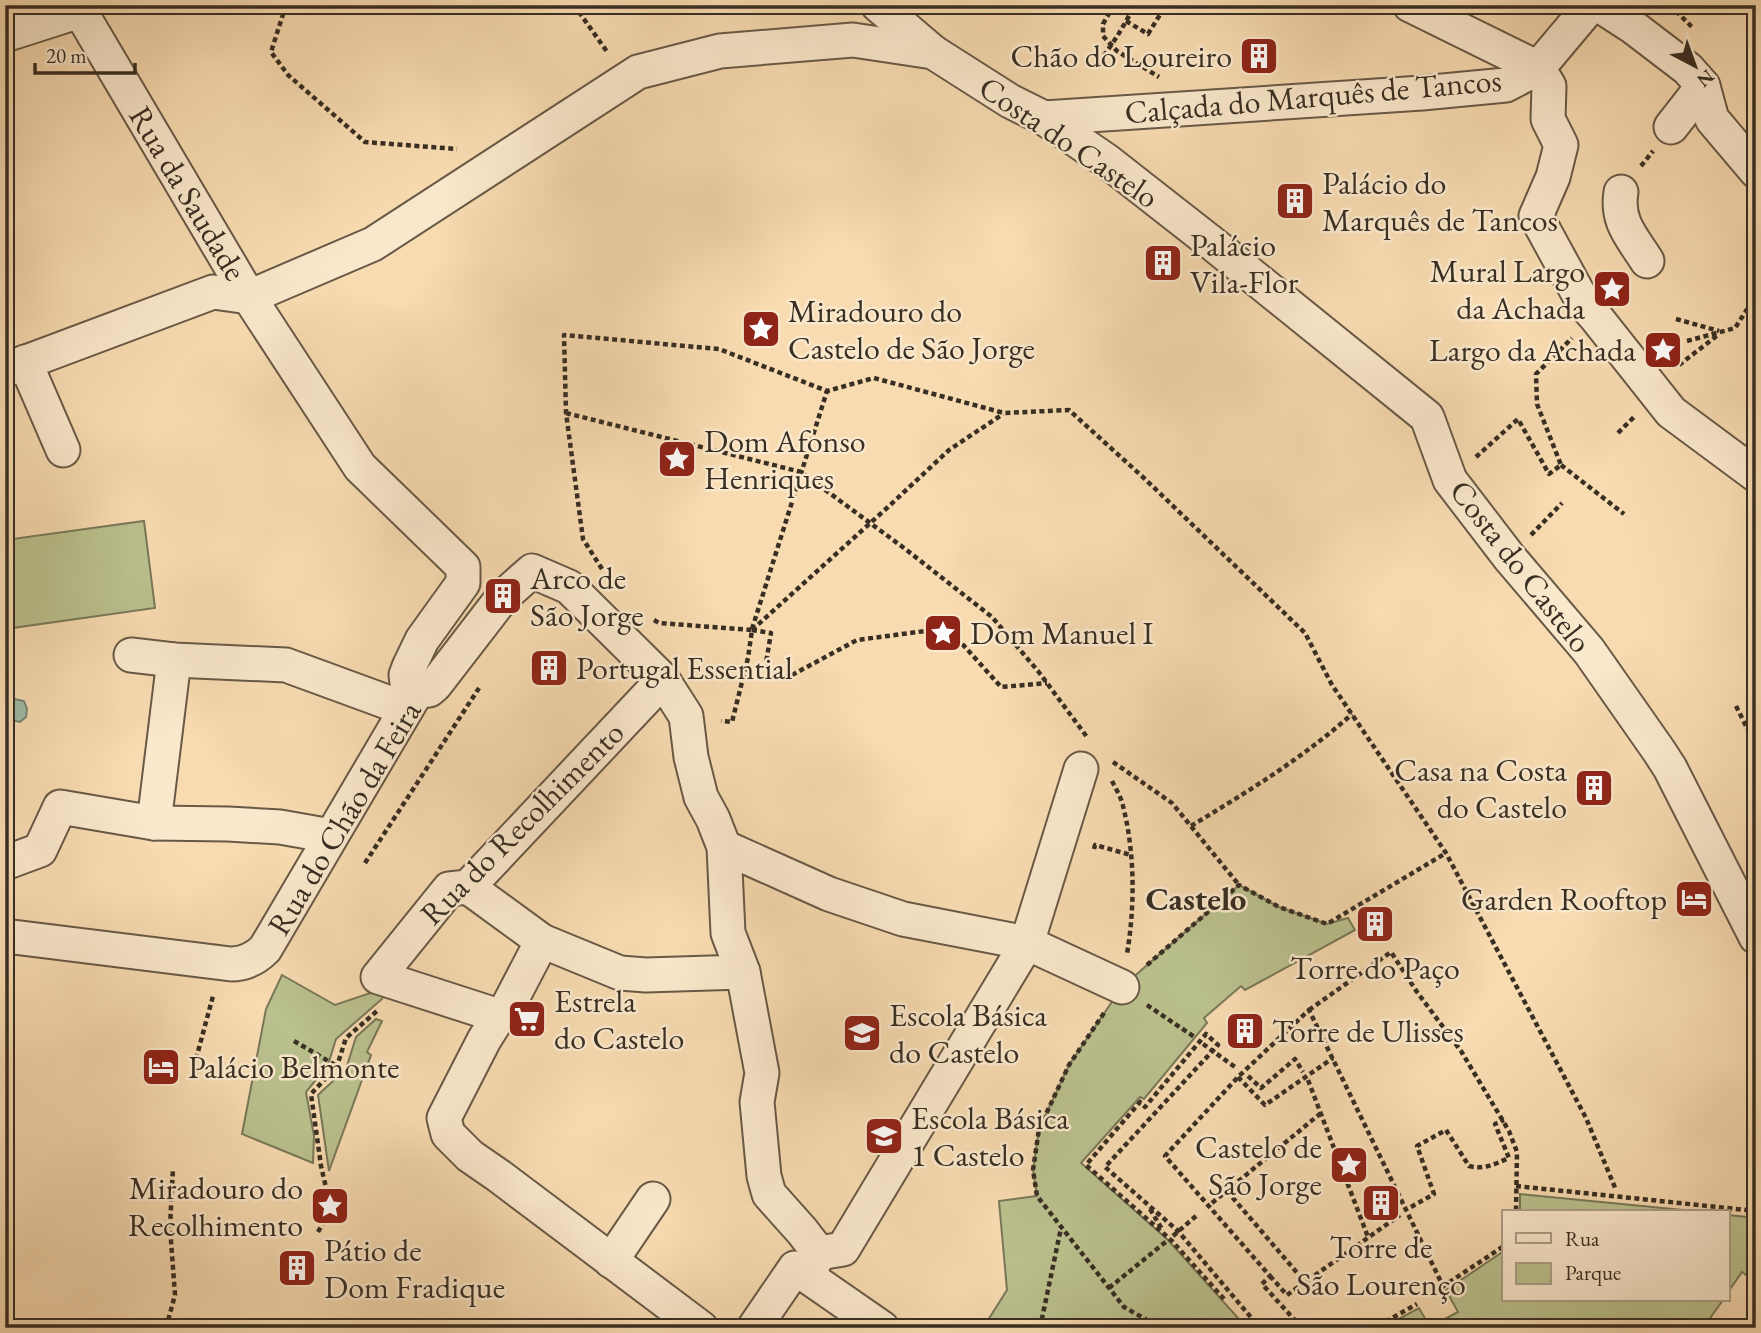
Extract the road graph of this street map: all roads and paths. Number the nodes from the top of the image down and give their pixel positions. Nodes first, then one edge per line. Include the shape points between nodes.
1 (286, 5) edge
2 (574, 5) edge
3 (878, 5) edge
4 (1114, 5) edge
5 (1141, 5) edge
6 (1166, 5) edge
7 (1410, 5) edge
8 (1591, 5) edge
9 (1599, 5) edge
10 (1133, 7) edge
11 (1126, 21) junction
12 (5, 34) edge
13 (933, 52) junction
14 (613, 60) dead end
15 (1099, 63) dead end
16 (1538, 68) junction
17 (1170, 83) dead end
18 (1703, 86) junction
19 (1044, 118) junction
20 (1671, 127) joint
21 (461, 149) dead end
22 (1756, 171) edge
23 (1621, 192) joint
24 (1647, 261) dead end
25 (249, 297) junction
26 (1756, 297) edge
27 (1746, 312) junction
28 (1756, 314) edge
29 (1595, 316) junction
30 (1676, 318) dead end
31 (1722, 332) junction
32 (1687, 341) dead end
33 (1679, 365) dead end
34 (15, 366) edge
35 (827, 391) junction
36 (566, 413) junction
37 (1004, 413) junction
38 (63, 450) dead end
39 (1561, 465) junction
40 (801, 472) junction
41 (1756, 475) edge
42 (1450, 480) junction
43 (1562, 503) dead end
44 (1624, 514) dead end
45 (870, 523) junction
46 (1509, 557) junction
47 (603, 570) dead end
48 (646, 616) dead end
49 (992, 617) dead end
50 (752, 630) junction
51 (131, 655) dead end
52 (174, 660) junction
53 (765, 669) dead end
54 (792, 676) dead end
55 (663, 680) junction
56 (483, 682) dead end
57 (1047, 683) dead end
58 (411, 700) junction
59 (1736, 706) dead end
60 (1352, 714) junction
61 (686, 716) junction
62 (1756, 746) edge
63 (1095, 765) joint
64 (154, 822) junction
65 (1191, 826) junction
66 (331, 836) junction
67 (724, 847) junction
68 (1093, 852) dead end
69 (1446, 852) junction
70 (1130, 855) dead end
71 (5, 863) edge
72 (365, 863) dead end
73 (1238, 885) junction
74 (468, 887) junction
75 (5, 936) edge
76 (1756, 937) edge
77 (541, 942) junction
78 (1027, 943) junction
79 (226, 963) junction
80 (743, 972) junction
81 (1122, 987) junction
82 (380, 1009) dead end
83 (1309, 1010) junction
84 (499, 1016) junction
85 (1196, 1038) dead end
86 (294, 1041) dead end
87 (1203, 1044) dead end
88 (1212, 1051) junction
89 (1333, 1058) junction
90 (196, 1059) dead end
91 (337, 1066) junction
92 (1235, 1067) dead end
93 (1303, 1072) dead end
94 (1248, 1076) dead end
95 (1238, 1077) junction
96 (1308, 1080) dead end
97 (1321, 1114) junction
98 (1504, 1120) junction
99 (173, 1168) dead end
100 (1516, 1186) junction
101 (1616, 1190) dead end
102 (1227, 1191) junction
103 (653, 1199) dead end
104 (1212, 1203) dead end
105 (1148, 1206) junction
106 (1411, 1207) dead end
107 (1516, 1210) edge
108 (1756, 1211) edge
109 (1400, 1215) dead end
110 (1196, 1216) dead end
111 (1062, 1227) dead end
112 (318, 1232) dead end
113 (1175, 1234) junction
114 (1167, 1237) junction
115 (1368, 1237) junction
116 (1502, 1247) edge
117 (611, 1261) junction
118 (813, 1265) junction
119 (1270, 1276) junction
120 (1305, 1282) junction
121 (1109, 1288) dead end
122 (1224, 1299) dead end
123 (1417, 1304) dead end
124 (166, 1328) edge
125 (701, 1328) edge
126 (754, 1328) edge
127 (882, 1328) edge
128 (1040, 1328) edge
129 (1260, 1328) edge
130 (1302, 1328) edge
131 (1370, 1328) edge

1 - 21 path via 271,52 288,75 365,142
2 - 14 path
3 - 13 street
4 - 17 path via 1103,24 1107,42
5 - 10 path
6 - 11 path via 1148,34
7 - 16 street
8 - 16 street
9 - 18 street via 1688,69
10 - 11 path
11 - 15 path, bridge
12 - 25 street, Rua da Saudade via 80,11
13 - 19 street, Costa do Castelo
13 - 25 street, Costa do Castelo via 853,40 720,51 638,72 373,244
16 - 19 street, Calçada do Marquês de Tancos via 1506,85
16 - 29 street via 1549,86 1548,119 1561,145 1536,216
18 - 20 street
18 - 22 street via 1712,119
19 - 42 street, Costa do Castelo via 1162,203 1427,417
20 - 23 path
23 - 24 street via 1622,221
25 - 34 street via 213,292
25 - 58 street via 360,467 463,567 463,583 422,640 409,667
26 - 27 path
27 - 28 path
27 - 31 path via 1735,328
29 - 39 path via 1536,373 1537,404
29 - 41 street via 1671,412
30 - 31 path
31 - 32 path
31 - 33 path
34 - 38 street
35 - 36 path via 719,349 564,335
35 - 37 path via 874,378
35 - 40 path
36 - 40 path
36 - 47 path via 583,539
37 - 45 path via 949,450
37 - 60 path via 1069,410 1305,633
39 - 42 path via 1549,474 1518,419
39 - 44 path
40 - 45 path
40 - 50 path
42 - 46 street, Costa do Castelo
43 - 46 path
45 - 49 path
45 - 50 path
46 - 76 street, Costa do Castelo via 1589,651 1659,751
48 - 50 path via 659,623
50 - 53 path via 771,633
50 - 61 path via 732,722
51 - 52 street
52 - 58 street via 286,665
52 - 64 street
54 - 57 path via 857,640 948,628 1001,687
55 - 58 street, Rua do Chão da Feira via 569,587 531,571 504,596 435,685
55 - 61 street
55 - 74 street, Rua do Recolhimento
56 - 72 path
58 - 66 street, Rua do Chão da Feira
59 - 62 path
60 - 65 path via 1285,766
60 - 69 path
61 - 67 street via 701,797
63 - 65 path via 1172,803
63 - 78 street
64 - 66 street via 279,827
64 - 71 street via 60,807 40,850
65 - 73 path
66 - 79 street, Rua do Chão da Feira via 265,948 248,961
67 - 78 street via 829,894 903,919
67 - 80 street via 728,933
68 - 70 path via 1095,845
69 - 73 path via 1327,924 1279,907
69 - 101 path via 1586,1118
73 - 81 path
74 - 77 street
74 - 84 street, Rua do Recolhimento via 449,889 379,977
75 - 79 street
77 - 80 street via 620,973
77 - 84 street
78 - 81 street
78 - 118 street via 843,1249
79 - 90 path
80 - 118 street via 762,1073 757,1102 764,1176 769,1194 802,1231
81 - 85 path
82 - 91 path via 346,1038
83 - 89 path
83 - 95 path
83 - 98 path via 1391,952
84 - 117 street via 444,1118 448,1134 470,1156
86 - 91 path
87 - 88 path
88 - 92 path
88 - 105 path via 1105,1167
88 - 114 path via 1217,1045 1206,1034 1145,1107 1140,1102 1086,1164
89 - 95 path via 1265,1105
89 - 116 path via 1442,1287
91 - 112 path via 311,1094 331,1209
93 - 94 path via 1295,1059 1261,1088
95 - 119 path via 1163,1157
96 - 97 path
97 - 102 path
97 - 115 path
98 - 100 path via 1517,1152
98 - 106 path via 1495,1124 1509,1158 1486,1168 1469,1166 1446,1129 1417,1146 1434,1194
99 - 124 path via 170,1227 175,1295
100 - 107 path
100 - 108 path
102 - 104 path
102 - 120 path
103 - 117 street
105 - 113 path
105 - 114 path
109 - 115 path
110 - 113 path
111 - 128 path
113 - 129 path
114 - 121 path
114 - 122 path
115 - 120 path
117 - 125 street
118 - 126 street via 795,1268
118 - 127 street
119 - 120 path via 1287,1295
119 - 130 path via 1262,1284
123 - 131 path

